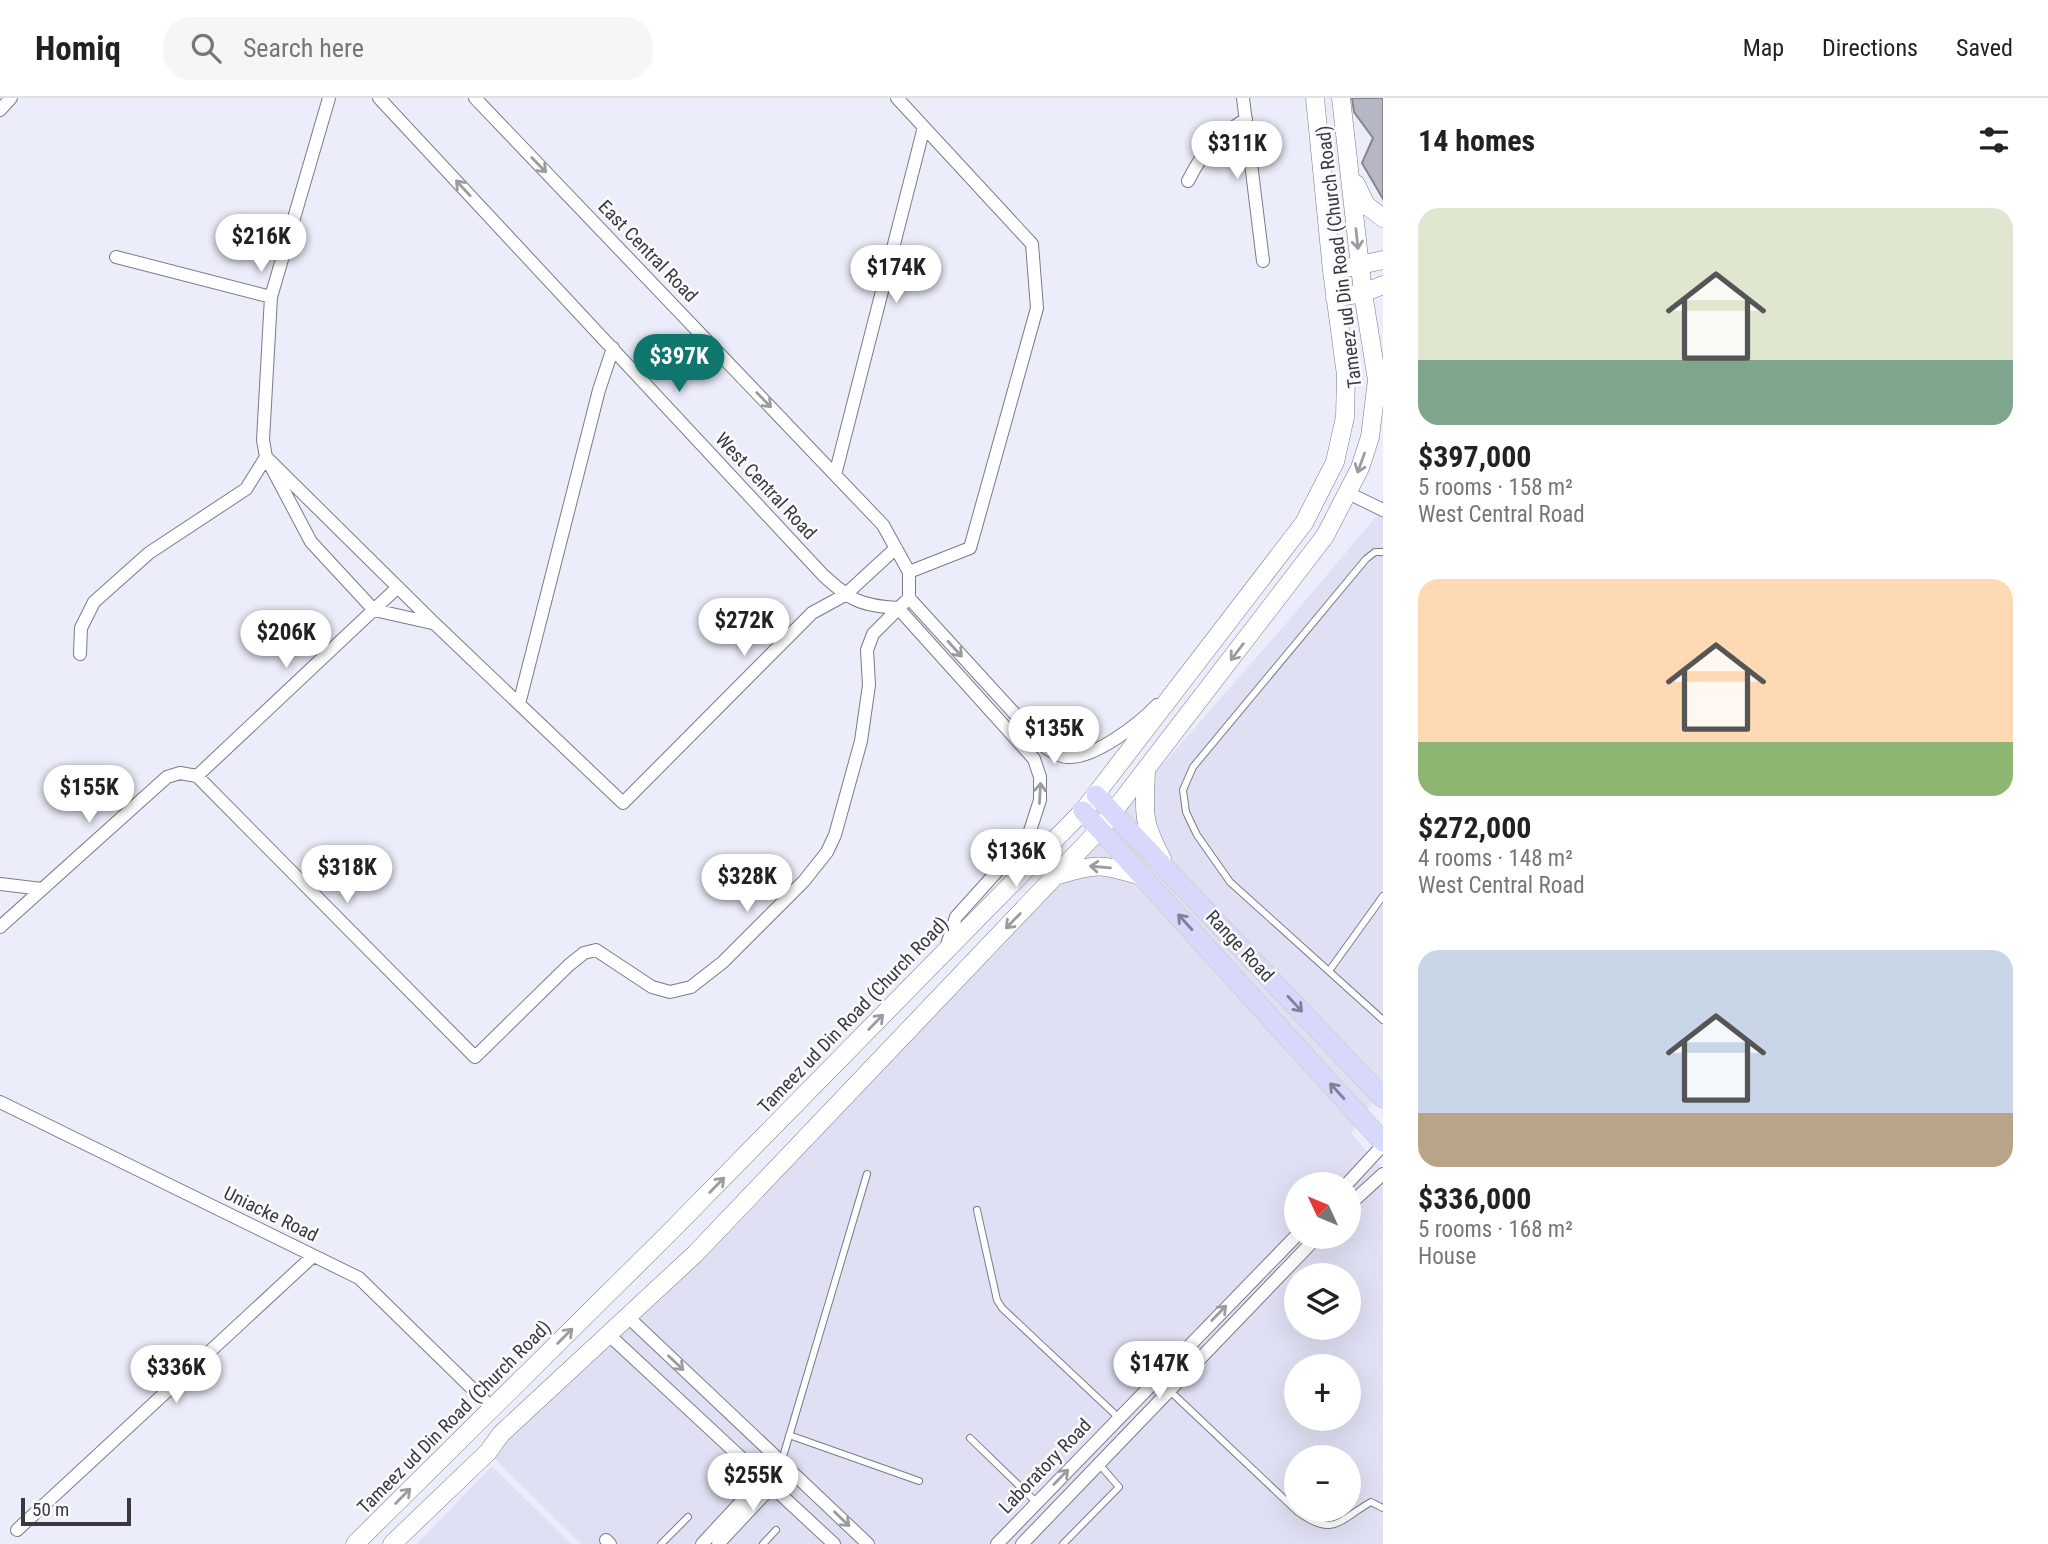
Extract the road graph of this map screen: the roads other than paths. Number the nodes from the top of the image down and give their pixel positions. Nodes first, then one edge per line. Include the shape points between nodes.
1 (11, 98) edge
2 (329, 98) edge
3 (379, 98) edge
4 (475, 98) edge
5 (897, 98) edge
6 (1243, 98) edge
7 (1315, 98) edge
8 (1341, 98) edge
9 (0, 110) edge
10 (1246, 119) junction
11 (924, 127) junction
12 (1350, 171) junction
13 (1188, 181) dead end
14 (489, 216) junction
15 (1383, 218) edge
16 (116, 257) dead end
17 (1383, 260) edge
18 (1263, 261) dead end
19 (1360, 266) junction
20 (1332, 271) junction
21 (1383, 285) edge
22 (1363, 293) junction
23 (271, 297) junction
24 (1335, 298) junction
25 (613, 348) junction
26 (1379, 361) edge
27 (266, 457) junction
28 (835, 475) junction
29 (1348, 493) junction
30 (1383, 510) edge
31 (1307, 517) junction
32 (896, 548) junction
33 (1383, 552) edge
34 (909, 572) junction
35 (398, 587) junction
36 (845, 595) junction
37 (909, 598) junction
38 (898, 608) junction
39 (374, 610) junction
40 (434, 623) junction
41 (80, 654) dead end
42 (519, 704) junction
43 (1146, 772) junction
44 (197, 776) junction
45 (1096, 795) junction
46 (1083, 811) junction
47 (1115, 813) junction
48 (1100, 829) junction
49 (1165, 865) junction
50 (1056, 876) junction
51 (1144, 877) junction
52 (0, 884) edge
53 (42, 888) junction
54 (1383, 896) edge
55 (0, 927) edge
56 (945, 952) junction
57 (1329, 971) junction
58 (1383, 1020) edge
59 (1380, 1087) edge
60 (0, 1102) edge
61 (1383, 1143) edge
62 (1357, 1172) edge
63 (867, 1174) dead end
64 (1383, 1174) edge
65 (1362, 1194) edge
66 (977, 1210) dead end
67 (669, 1234) junction
68 (1284, 1248) edge
69 (1304, 1250) edge
70 (695, 1254) junction
71 (313, 1256) junction
72 (627, 1316) junction
73 (608, 1334) junction
74 (1169, 1390) junction
75 (492, 1408) junction
76 (1119, 1418) junction
77 (789, 1435) junction
78 (970, 1438) dead end
79 (784, 1463) junction
80 (1098, 1463) junction
81 (919, 1481) dead end
82 (768, 1482) junction
83 (1037, 1503) junction
84 (1383, 1508) edge
85 (688, 1517) dead end
86 (17, 1530) dead end
87 (776, 1530) dead end
88 (355, 1544) edge
89 (392, 1544) edge
90 (661, 1544) edge
91 (702, 1544) edge
92 (718, 1544) edge
93 (763, 1544) edge
94 (834, 1544) edge
95 (868, 1544) edge
96 (997, 1544) edge
97 (1022, 1544) edge
98 (1063, 1544) edge

1 - 9 street
2 - 23 street
14 -> 3 street, West Central Road
4 -> 28 street, East Central Road
5 - 11 street
6 - 10 street
7 - 20 main road, Tameez ud Din Road (Church Road)
8 - 12 main road, Tameez ud Din Road (Church Road)
10 - 13 street via 1218,136
10 - 18 street
11 - 28 street
11 - 34 street via 1032,244 1037,308 970,548
12 - 15 main road via 1366,205
12 -> 19 main road, Tameez ud Din Road (Church Road)
14 - 25 street, West Central Road
14 - 36 street, West Central Road
16 - 23 street
17 - 19 main road
19 - 20 main road
19 - 22 main road, Tameez ud Din Road (Church Road)
20 - 24 main road, Tameez ud Din Road (Church Road)
21 - 22 main road
22 - 24 main road
22 - 26 main road, Tameez ud Din Road (Church Road)
23 - 27 street via 263,428
24 - 31 main road, Tameez ud Din Road (Church Road) via 1346,374 1345,417 1335,463
25 - 36 street, West Central Road
25 - 42 street
26 -> 29 main road, Tameez ud Din Road (Church Road) via 1370,437
27 - 35 street
27 - 39 street via 311,542
27 - 41 street via 246,489 149,553 94,602 82,628
28 - 32 street, East Central Road via 883,525
29 - 30 street
29 -> 43 main road, Tameez ud Din Road (Church Road) via 1325,536
37 -> 31 street via 1046,748 1066,757 1096,750 1154,707 1292,526
31 - 45 main road, Tameez ud Din Road (Church Road)
32 - 34 street, East Central Road
32 - 36 street
33 - 57 lane via 1366,559 1193,767 1183,790 1186,812 1197,835 1230,882
34 - 37 street, East Central Road
35 - 39 street
35 - 40 street
36 - 38 street, West Central Road via 871,607
36 - 42 street via 812,612 623,803
37 - 38 street
38 - 44 street via 873,634 867,650 869,685 861,741 835,835 804,881 691,987 670,992 652,988 596,950 584,953 475,1057
56 -> 38 street via 956,917 1028,837 1040,800 1040,777 1034,759
39 - 40 street
39 - 44 street
40 - 42 street
43 - 47 main road, Tameez ud Din Road (Church Road)
43 - 49 main road via 1144,815
44 - 53 street via 180,773 167,777
45 - 46 main road, Tameez ud Din Road (Church Road)
45 - 47 main road, Range Road
46 - 48 main road
46 - 56 main road, Tameez ud Din Road (Church Road)
47 - 48 main road, Tameez ud Din Road (Church Road)
47 - 49 main road, Range Road
48 - 50 main road, Tameez ud Din Road (Church Road)
48 - 51 main road
49 -> 59 main road, Range Road
51 -> 50 main road via 1104,865 1088,865
50 -> 70 main road, Tameez ud Din Road (Church Road)
61 -> 51 main road
52 - 53 street
53 - 55 street
54 - 57 lane
67 -> 56 main road, Tameez ud Din Road (Church Road)
57 - 58 lane
60 - 71 street, Uniacke Road
61 - 62 street
63 - 77 lane
64 - 65 street
66 - 76 lane via 1002,1308
67 - 70 main road
75 -> 67 main road, Tameez ud Din Road (Church Road)
76 -> 68 street, Laboratory Road
69 - 74 street, Laboratory Road
70 - 72 main road, Tameez ud Din Road (Church Road)
71 - 75 street, Uniacke Road via 359,1278
71 - 86 street
72 - 73 main road, Tameez ud Din Road (Church Road)
72 -> 79 street
73 - 82 street
73 - 89 main road, Tameez ud Din Road (Church Road)
74 - 80 street, Laboratory Road
74 - 84 lane via 1313,1523 1328,1527 1345,1521 1371,1502
88 -> 75 main road, Tameez ud Din Road (Church Road)
83 -> 76 street, Laboratory Road
77 - 79 lane
77 - 81 lane
78 - 83 lane
79 - 82 street
79 -> 95 street
80 - 97 street, Laboratory Road
80 - 98 lane via 1119,1487
82 - 91 street
82 - 92 street
82 - 94 street
83 - 96 street, Laboratory Road
85 - 90 lane
87 - 93 lane

